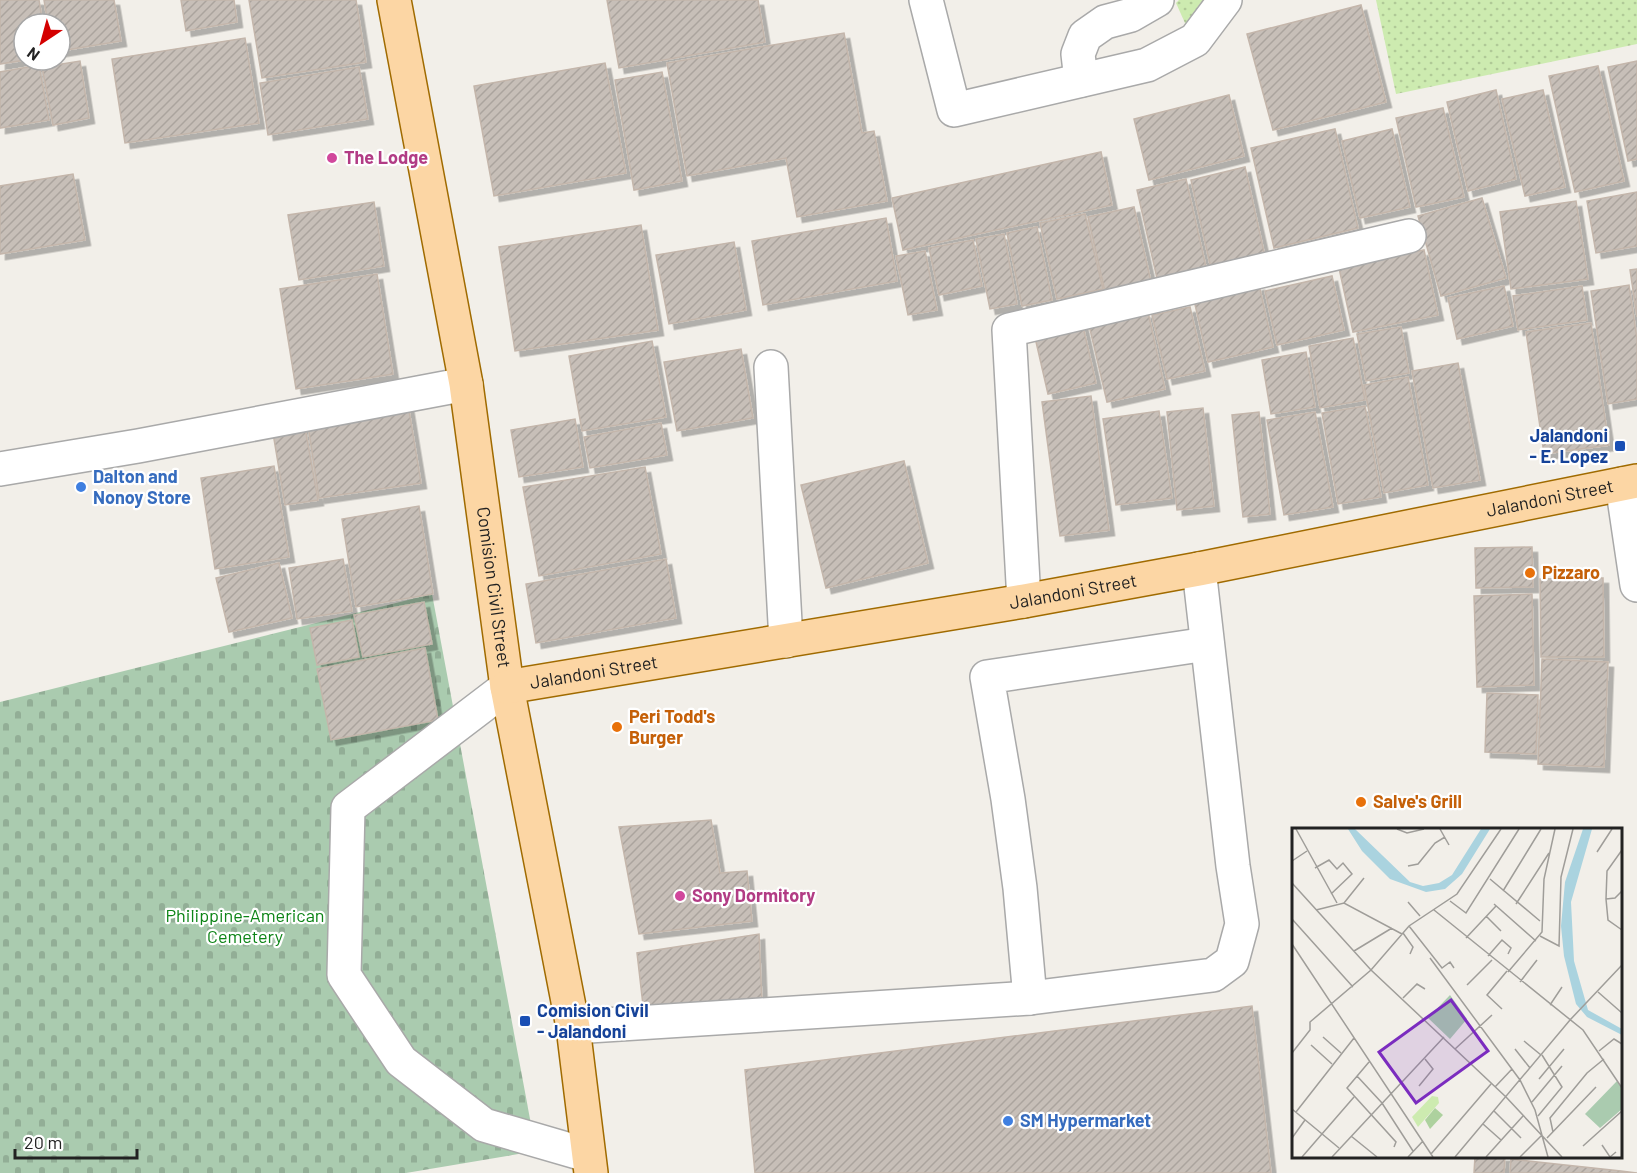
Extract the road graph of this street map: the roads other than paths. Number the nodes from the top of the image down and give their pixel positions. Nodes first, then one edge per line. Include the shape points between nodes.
1 (394, 0) edge
2 (926, 0) edge
3 (1157, 0) edge
4 (1224, 0) edge
5 (1081, 80) junction
6 (1409, 236) dead end
7 (771, 366) dead end
8 (466, 384) junction
9 (0, 469) edge
10 (1629, 483) edge
11 (1199, 569) junction
12 (1636, 572) edge
13 (1024, 601) junction
14 (786, 641) junction
15 (1207, 644) junction
16 (507, 687) junction
17 (1030, 998) junction
18 (573, 1027) junction
19 (589, 1164) edge

1 - 8 main road, Comision Civil Street
2 - 5 street via 954,110
3 - 5 street via 1131,15 1105,22 1085,36 1078,54
4 - 5 street via 1195,40 1147,65
6 - 13 street via 1009,330
7 - 14 street
8 - 9 street
8 - 16 main road, Comision Civil Street
10 - 11 main road, Jalandoni Street
10 - 12 street
11 - 13 main road, Jalandoni Street
11 - 15 street
13 - 14 main road, Jalandoni Street
14 - 16 main road, Jalandoni Street
15 - 17 street via 1242,924 1232,961 1213,975
15 - 17 street via 987,677 1010,810
16 - 18 main road, Comision Civil Street
16 - 19 street via 348,808 344,975 401,1061 484,1125
17 - 18 street
18 - 19 main road, Comision Civil Street

